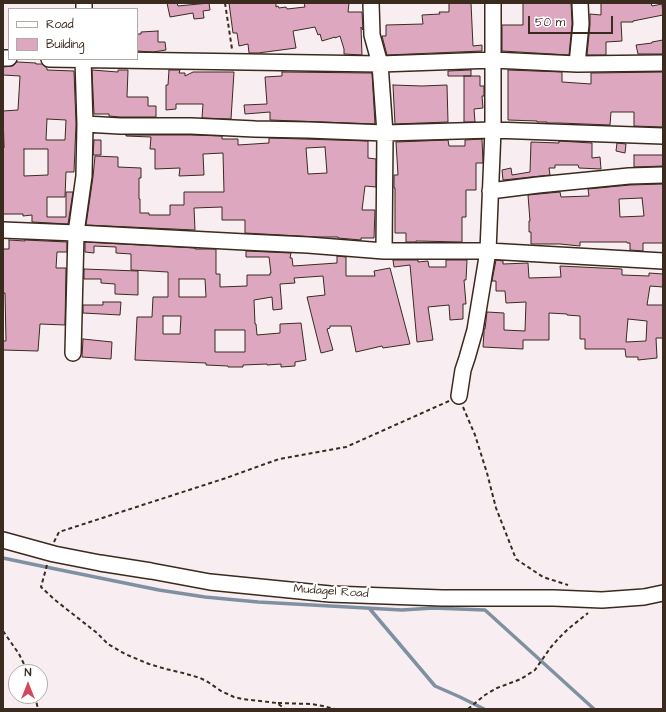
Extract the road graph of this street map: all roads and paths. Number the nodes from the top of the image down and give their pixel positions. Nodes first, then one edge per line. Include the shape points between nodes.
1 (225, 3) edge
2 (371, 3) edge
3 (493, 3) edge
4 (580, 3) edge
5 (83, 60) edge
6 (133, 60) edge
7 (493, 60) junction
8 (234, 62) junction
9 (663, 63) edge
10 (380, 64) junction
11 (577, 64) junction
12 (85, 124) junction
13 (492, 130) junction
14 (385, 133) junction
15 (663, 136) edge
16 (663, 175) edge
17 (490, 191) junction
18 (3, 230) edge
19 (76, 233) junction
20 (384, 252) junction
21 (488, 252) junction
22 (663, 261) edge
23 (73, 353) dead end
24 (459, 396) junction
25 (3, 540) edge
26 (49, 553) junction
27 (569, 585) dead end
28 (663, 593) edge
29 (602, 600) junction
30 (3, 631) edge
31 (24, 664) edge
32 (277, 703) junction
33 (286, 709) edge
34 (335, 709) edge
35 (468, 709) edge

1 - 8 path
2 - 10 street via 372,35
3 - 7 street
4 - 11 street via 581,24
5 - 12 street
6 - 8 street
7 - 10 street
7 - 11 street
7 - 13 street
8 - 10 street
9 - 11 street
10 - 14 street
12 - 14 street
12 - 19 street via 84,176
13 - 14 street
13 - 15 street
13 - 17 street
14 - 20 street
16 - 17 street via 538,184
17 - 21 street
18 - 19 street
19 - 20 street via 308,245
19 - 23 street
20 - 21 street
21 - 22 street
21 - 24 street via 475,330 463,370
24 - 26 path via 346,447 279,459 59,532
24 - 27 path via 475,435 496,508 516,559 543,577
25 - 26 street, Mudagel Road
26 - 29 street, Mudagel Road via 210,582 330,594
26 - 32 path via 41,587 108,644 149,664 200,678 234,697
28 - 29 street, Mudagel Road via 638,598
29 - 35 path via 559,638 535,670 497,688
30 - 31 path
32 - 33 path
32 - 34 path via 312,704

